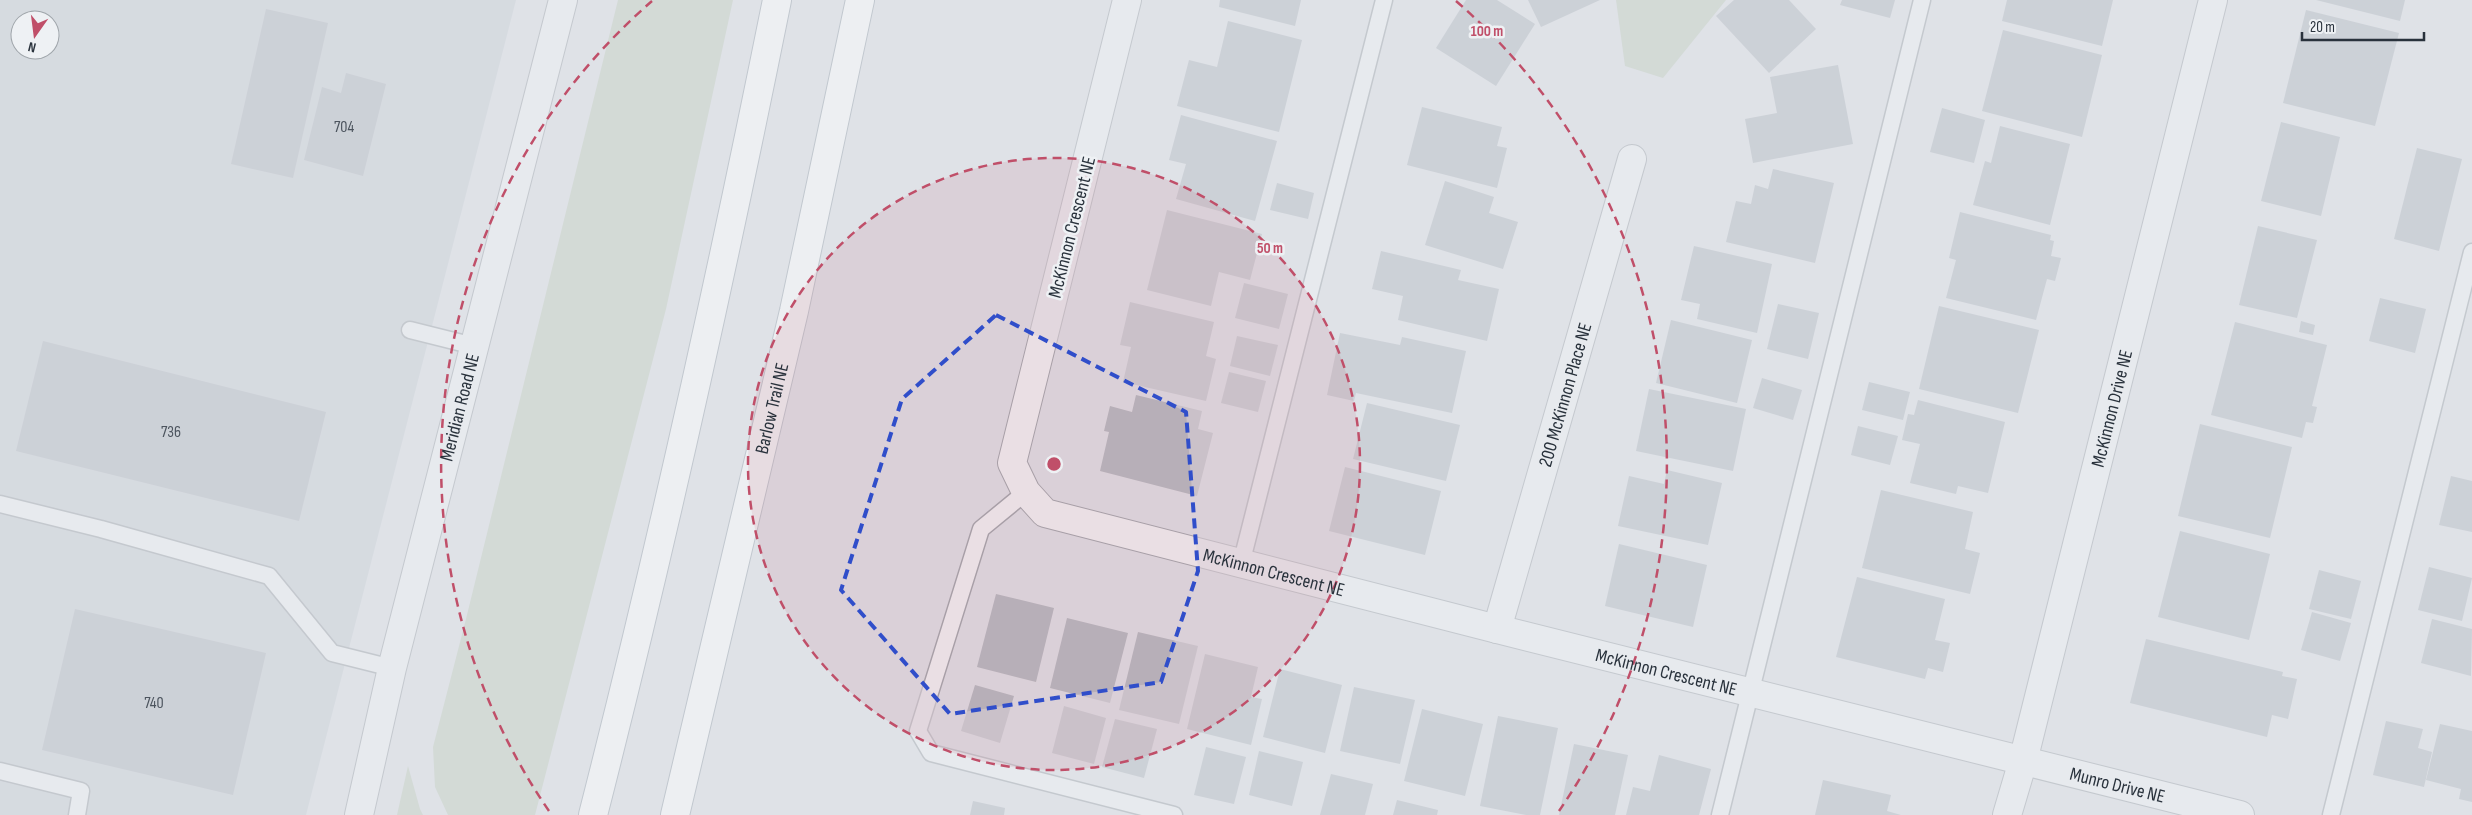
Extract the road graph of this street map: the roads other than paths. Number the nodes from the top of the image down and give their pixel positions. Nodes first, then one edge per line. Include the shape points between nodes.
1 (563, 0) edge
2 (777, 0) edge
3 (860, 0) edge
4 (1127, 0) edge
5 (1384, 0) edge
6 (1922, 0) edge
7 (2214, 0) edge
8 (1632, 159) dead end
9 (2472, 252) edge
10 (410, 330) dead end
11 (474, 346) junction
12 (1026, 492) junction
13 (0, 504) edge
14 (1241, 564) junction
15 (1497, 629) junction
16 (392, 668) junction
17 (1750, 693) junction
18 (2023, 761) junction
19 (0, 771) edge
20 (78, 815) edge
21 (359, 815) edge
22 (593, 815) edge
23 (675, 815) edge
24 (1174, 815) edge
25 (1720, 815) edge
26 (2007, 815) edge
27 (2240, 815) edge
28 (2331, 815) edge

1 - 11 street, Meridian Road NE
2 - 22 main road via 639,633
3 - 23 main road, Barlow Trail NE via 794,311
4 - 12 street, McKinnon Crescent NE via 1012,463
5 - 14 lane
6 - 17 lane
7 - 18 street, McKinnon Drive NE
8 - 15 street, 200 McKinnon Place NE
9 - 28 lane
10 - 11 lane
11 - 16 street, Meridian Road NE
12 - 14 street, McKinnon Crescent NE via 1045,513
12 - 24 lane via 981,529 918,731 931,753
13 - 16 lane via 269,576 332,653
14 - 15 street, McKinnon Crescent NE
15 - 17 street, McKinnon Crescent NE
16 - 21 street, Meridian Road NE
17 - 18 street, McKinnon Crescent NE
17 - 25 lane
18 - 26 street, McKinnon Drive NE
18 - 27 street, Munro Drive NE
19 - 20 lane via 81,791

